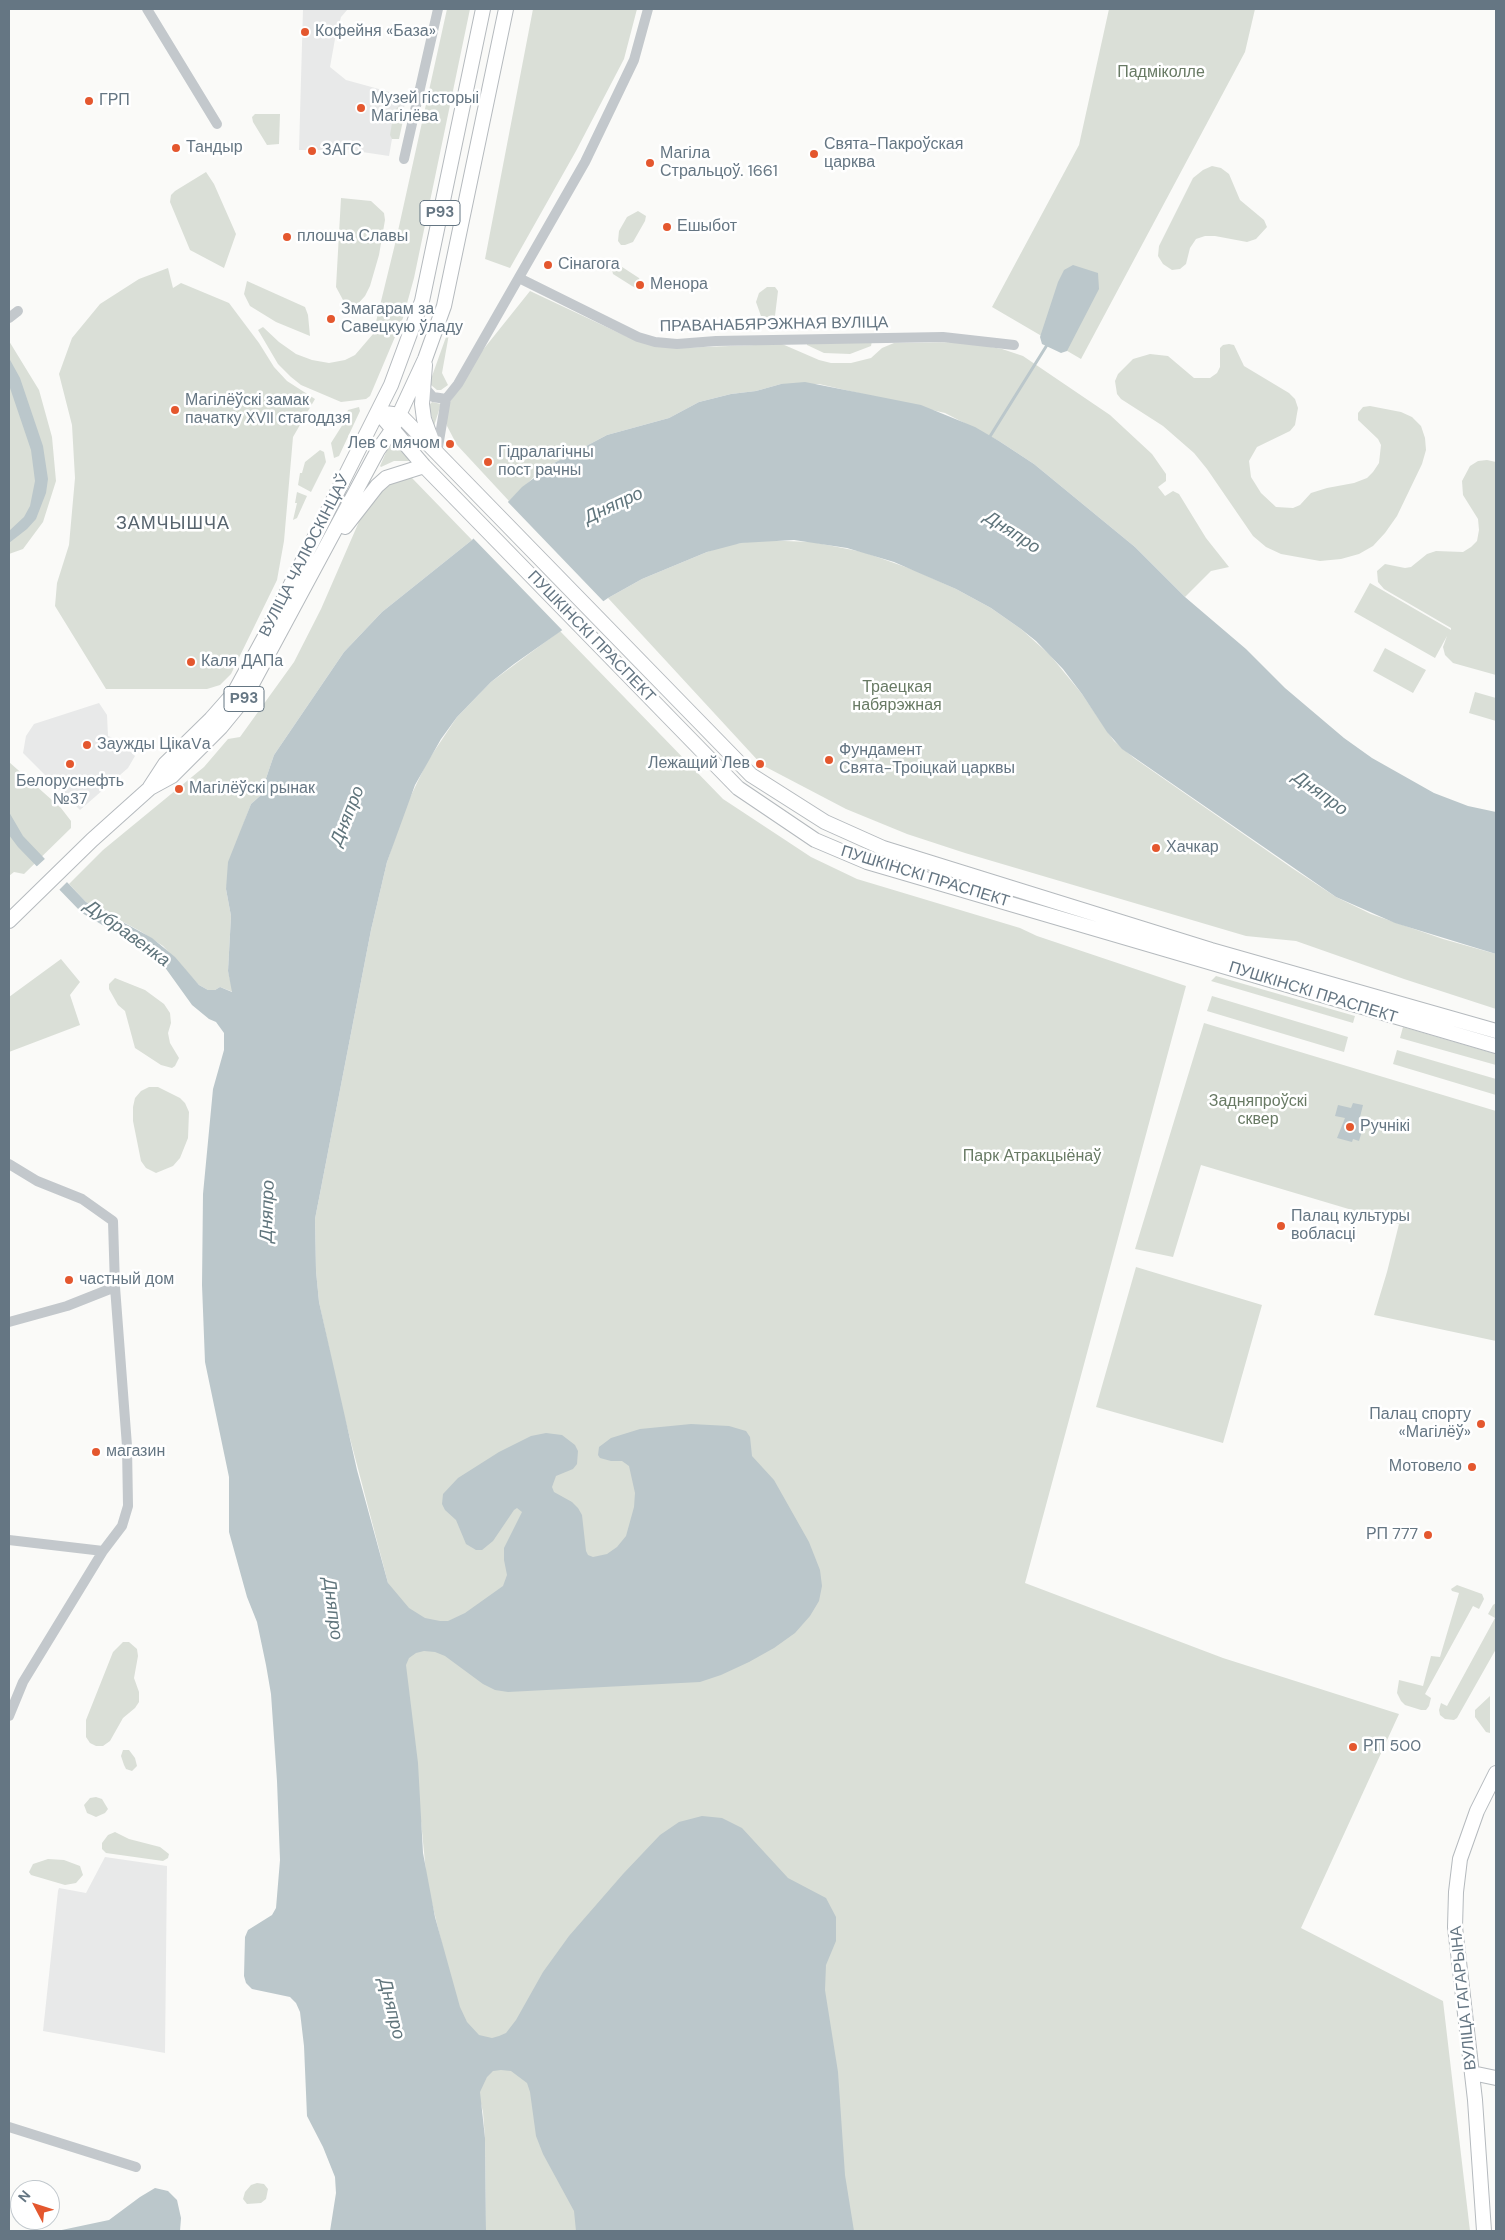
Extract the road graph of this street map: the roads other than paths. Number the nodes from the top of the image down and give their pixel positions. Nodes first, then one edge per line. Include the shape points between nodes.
1 (147, 9) edge
2 (438, 9) edge
3 (483, 9) edge
4 (506, 9) edge
5 (648, 9) edge
6 (217, 124) dead end
7 (404, 159) dead end
8 (519, 278) junction
9 (18, 311) dead end
10 (9, 318) edge
11 (1014, 345) dead end
12 (425, 359) junction
13 (425, 388) junction
14 (446, 399) junction
15 (378, 412) junction
16 (400, 415) junction
17 (392, 430) junction
18 (437, 453) junction
19 (424, 466) junction
20 (307, 584) junction
21 (150, 788) junction
22 (9, 921) edge
23 (1496, 1032) edge
24 (1496, 1046) edge
25 (9, 1164) edge
26 (115, 1287) junction
27 (9, 1322) edge
28 (9, 1540) edge
29 (103, 1551) junction
30 (9, 1716) edge
31 (1496, 1772) edge
32 (1472, 2073) junction
33 (1496, 2078) edge
34 (9, 2127) edge
35 (136, 2167) dead end
36 (1484, 2231) edge

1 - 6 street
2 - 7 street
3 - 15 main road, Р93 via 422,301 405,351
4 - 12 main road, Р93 via 444,306
5 - 8 street via 623,87
8 - 11 street, ПРАВАНАБЯРЭЖНАЯ ВУЛІЦА via 638,338 655,342 943,337
8 - 14 street via 458,384
9 - 10 street
12 - 13 main road, ПУШКІНСКІ ПРАСПЕКТ
12 - 16 main road, Р93
13 - 14 street via 433,397
13 - 18 main road, ПУШКІНСКІ ПРАСПЕКТ via 424,419
14 - 18 street
15 - 16 main road
15 - 17 main road, ПУШКІНСКІ ПРАСПЕКТ
15 - 21 main road, ВУЛІЦА ЧАЛЮСКІНЦАЎ / Р93 via 234,693 165,764
16 - 17 main road, Р93
16 - 18 main road, ПУШКІНСКІ ПРАСПЕКТ
17 - 19 main road, ПУШКІНСКІ ПРАСПЕКТ
17 - 20 main road, ВУЛІЦА ЧАЛЮСКІНЦАЎ / Р93 via 378,450
18 - 23 main road, ПУШКІНСКІ ПРАСПЕКТ via 751,775 825,822 883,848 1211,950
19 - 20 main road via 398,472 377,486 343,529
19 - 24 main road, ПУШКІНСКІ ПРАСПЕКТ via 738,788 815,840 867,862
20 - 21 main road, ВУЛІЦА ЧАЛЮСКІНЦАЎ / Р93 via 244,699 172,776
21 - 22 main road, ВУЛІЦА ЧАЛЮСКІНЦАЎ / Р93
25 - 26 street via 37,1181 82,1198 113,1221
26 - 27 street via 67,1306
26 - 29 street via 127,1437 128,1506 122,1526
28 - 29 street
29 - 30 street via 23,1682
31 - 32 main road, ВУЛІЦА ГАГАРЫНА via 1477,1811 1460,1859 1456,1892 1455,1927
32 - 33 main road
32 - 36 main road, ВУЛІЦА ГАГАРЫНА
34 - 35 street

